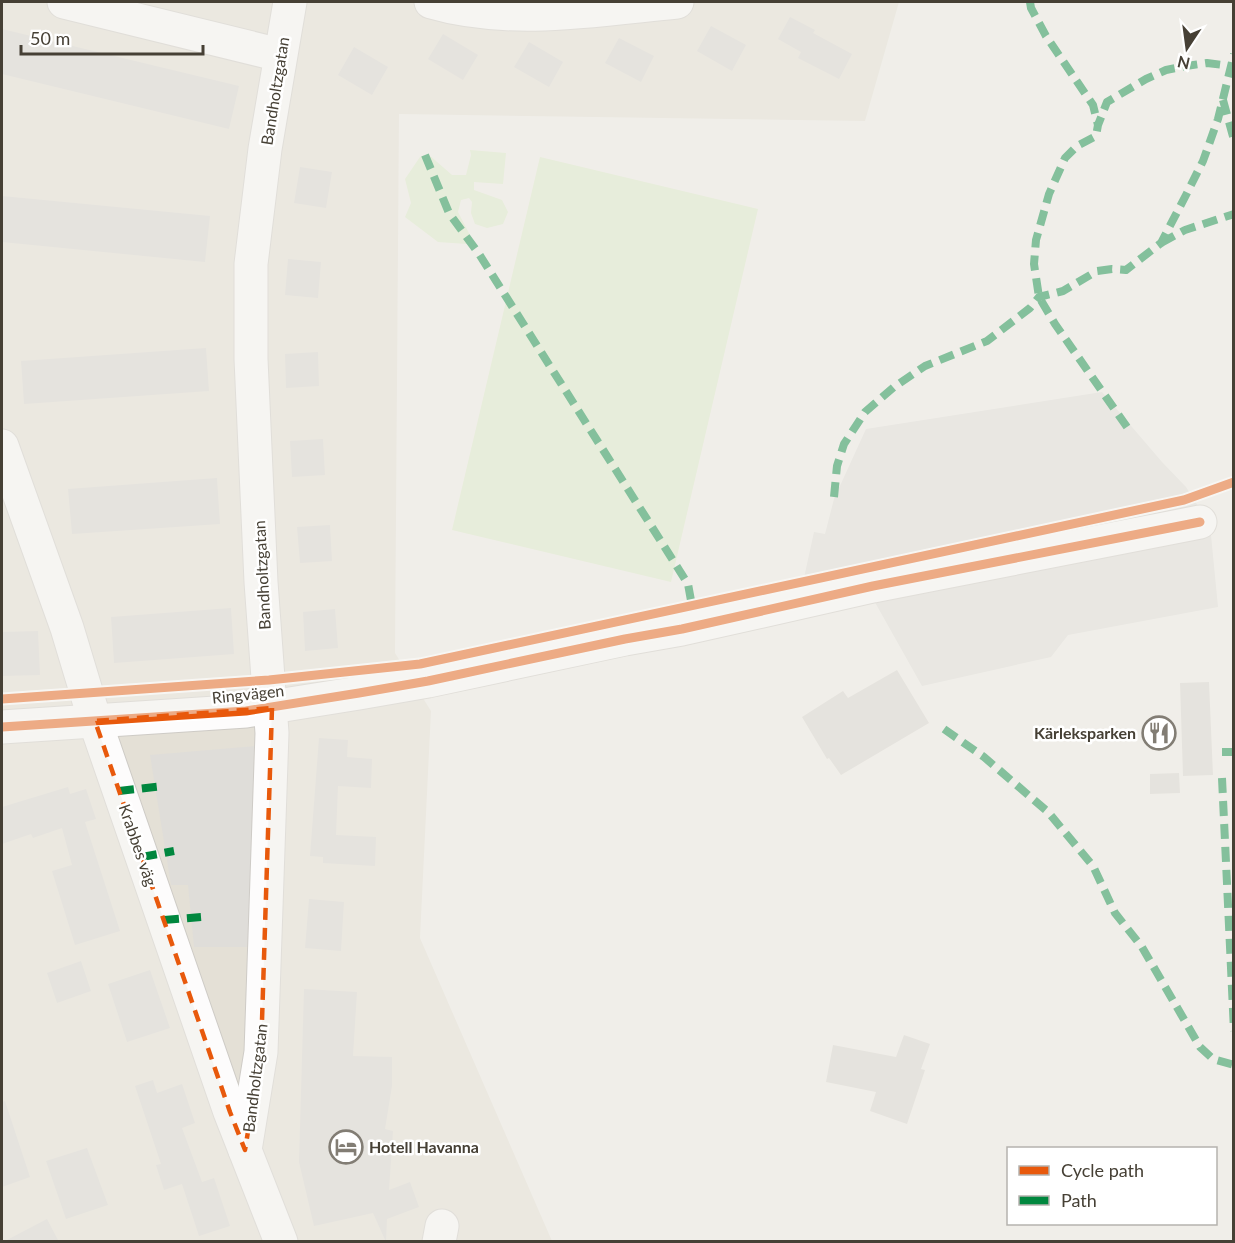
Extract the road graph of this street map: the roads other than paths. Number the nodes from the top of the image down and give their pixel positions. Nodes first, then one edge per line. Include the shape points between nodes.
1 (64, 2) edge
2 (290, 2) edge
3 (430, 2) edge
4 (676, 2) edge
5 (280, 55) junction
6 (2, 446) edge
7 (1200, 522) dead end
8 (272, 708) junction
9 (95, 721) junction
10 (2, 727) edge
11 (245, 1150) junction
12 (281, 1242) edge

1 - 5 street
2 - 5 street, Bandholtzgatan
3 - 4 street via 474,10 543,14
5 - 8 street, Bandholtzgatan via 251,264 261,582
6 - 9 street, Krabbes väg via 67,628
7 - 8 street, Ringvägen via 884,584 428,681
8 - 9 street, Ringvägen
8 - 11 street, Bandholtzgatan via 261,1052
9 - 10 street, Ringvägen
9 - 11 street, Krabbes väg
11 - 12 street, Krabbes väg

